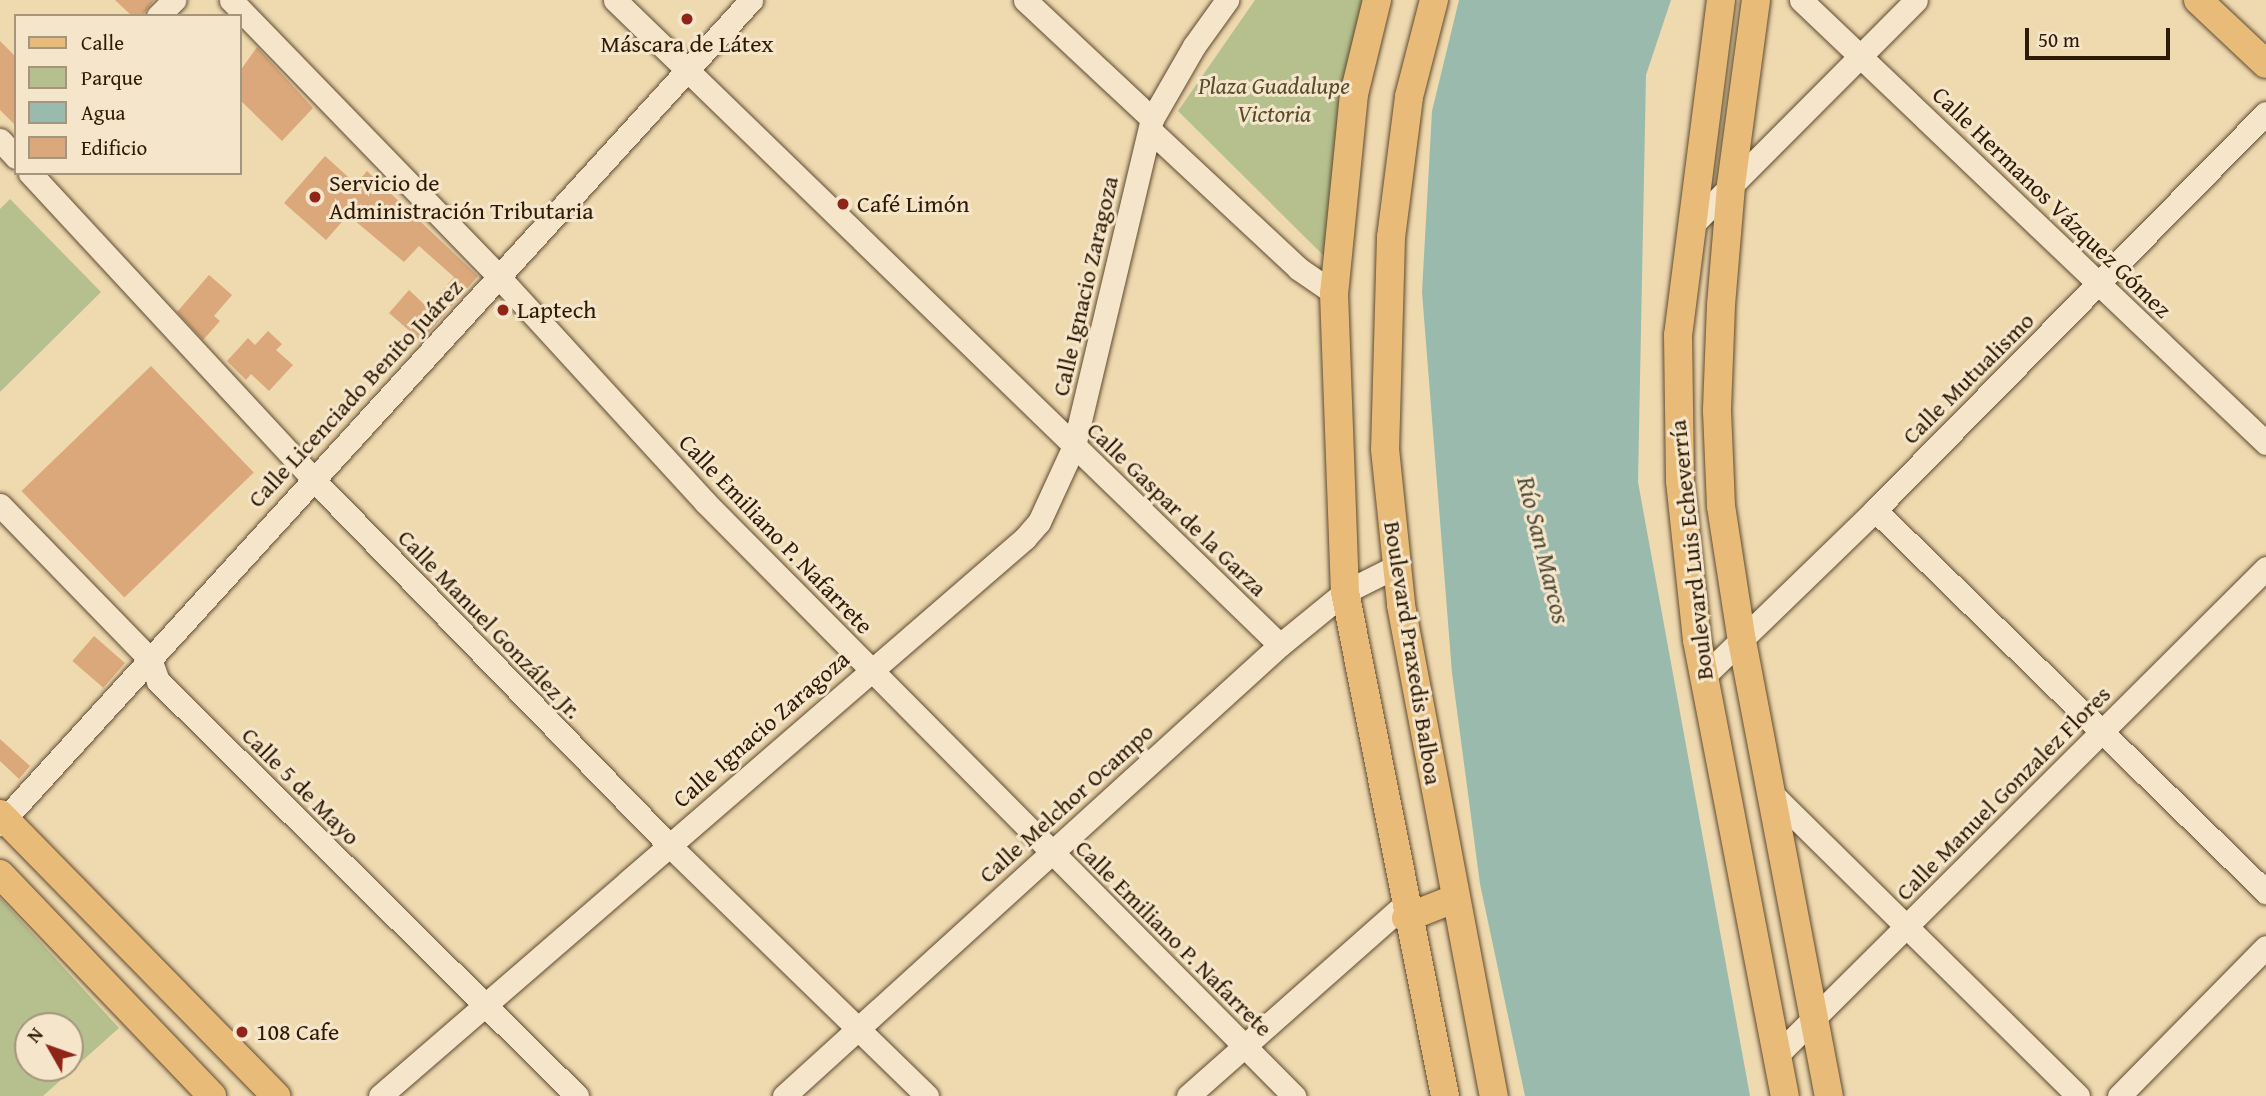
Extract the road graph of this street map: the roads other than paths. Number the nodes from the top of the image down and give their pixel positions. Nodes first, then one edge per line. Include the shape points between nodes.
1 (174, 0) edge
2 (231, 0) edge
3 (615, 0) edge
4 (751, 0) edge
5 (1025, 0) edge
6 (1227, 0) edge
7 (1377, 0) edge
8 (1434, 0) edge
9 (1721, 0) edge
10 (1756, 0) edge
11 (1801, 0) edge
12 (1916, 0) edge
13 (2199, 0) edge
14 (160, 14) edge
15 (1861, 56) junction
16 (2266, 64) edge
17 (687, 73) junction
18 (2266, 113) edge
19 (1151, 124) junction
20 (0, 140) edge
21 (14, 156) edge
22 (32, 175) edge
23 (1731, 186) junction
24 (1692, 225) junction
25 (498, 276) junction
26 (2099, 284) junction
27 (1334, 293) junction
28 (2266, 443) edge
29 (1074, 446) junction
30 (312, 478) junction
31 (0, 505) edge
32 (1875, 510) junction
33 (1397, 566) junction
34 (2266, 568) edge
35 (1345, 592) junction
36 (1742, 641) junction
37 (1280, 645) junction
38 (150, 659) junction
39 (870, 668) junction
40 (1704, 676) junction
41 (2101, 731) junction
42 (1771, 793) junction
43 (2, 819) edge
44 (669, 845) junction
45 (1051, 851) junction
46 (0, 874) edge
47 (2266, 892) edge
48 (1454, 899) junction
49 (1406, 911) junction
50 (1906, 927) junction
51 (2266, 947) edge
52 (484, 1005) junction
53 (1812, 1021) junction
54 (857, 1029) junction
55 (1243, 1045) junction
56 (1777, 1055) junction
57 (212, 1096) edge
58 (276, 1096) edge
59 (380, 1096) edge
60 (577, 1096) edge
61 (784, 1096) edge
62 (928, 1096) edge
63 (1188, 1096) edge
64 (1294, 1096) edge
65 (1445, 1096) edge
66 (1494, 1096) edge
67 (1786, 1096) edge
68 (1829, 1096) edge
69 (2078, 1096) edge
70 (2119, 1096) edge

1 - 14 street
2 - 25 street, Calle Emiliano P. Nafarrete
3 - 17 street, Calle Gaspar de la Garza
4 - 17 street, Calle Licenciado Benito Juárez
5 - 19 street
6 - 19 street, Calle Ignacio Zaragoza via 1194,46
7 - 27 main road via 1354,94
8 - 33 main road, Boulevard Praxedis Balboa via 1409,97 1391,237 1385,449
9 - 24 main road, Boulevard Luis Echeverría
10 - 23 main road, Boulevard Luis Echeverría
11 - 15 street, Calle Hermanos Vázquez Gómez
12 - 15 street
13 - 16 main road
15 - 23 street
15 - 26 street, Calle Hermanos Vázquez Gómez
17 - 25 street, Calle Licenciado Benito Juárez
17 - 29 street, Calle Gaspar de la Garza
18 - 26 street, Calle Mutualismo
19 - 27 street via 1299,269
19 - 29 street, Calle Ignacio Zaragoza
20 - 21 street
22 - 30 street, Calle Manuel González Jr.
23 - 24 street
23 - 36 main road, Boulevard Luis Echeverría via 1717,411 1721,506
24 - 40 main road, Boulevard Luis Echeverría via 1678,335 1676,413
25 - 30 street, Calle Licenciado Benito Juárez
25 - 39 street, Calle Emiliano P. Nafarrete via 705,502
26 - 28 street, Calle Hermanos Vázquez Gómez
26 - 32 street, Calle Mutualismo
27 - 35 main road
29 - 37 street, Calle Gaspar de la Garza
29 - 39 street, Calle Ignacio Zaragoza via 1039,522 1026,538
30 - 38 street, Calle Licenciado Benito Juárez
30 - 44 street, Calle Manuel González Jr.
31 - 38 street, Calle 5 de Mayo
32 - 36 street, Calle Mutualismo
32 - 41 street
33 - 35 street, Calle Melchor Ocampo
33 - 48 main road, Boulevard Praxedis Balboa
34 - 41 street, Calle Manuel Gonzalez Flores
35 - 37 street, Calle Melchor Ocampo
35 - 49 main road
36 - 40 street, Calle Mutualismo
36 - 42 main road, Boulevard Luis Echeverría
37 - 45 street, Calle Melchor Ocampo
38 - 43 street, Calle Licenciado Benito Juárez
38 - 52 street, Calle 5 de Mayo via 158,681
39 - 44 street, Calle Ignacio Zaragoza
39 - 45 street, Calle Emiliano P. Nafarrete
40 - 56 main road, Boulevard Luis Echeverría
41 - 47 street
41 - 50 street, Calle Manuel Gonzalez Flores
42 - 50 street
42 - 53 main road, Boulevard Luis Echeverría
43 - 58 main road
44 - 52 street, Calle Ignacio Zaragoza
44 - 54 street, Calle Manuel González Jr.
45 - 54 street, Calle Melchor Ocampo
45 - 55 street, Calle Emiliano P. Nafarrete
46 - 57 main road
48 - 49 main road
48 - 66 main road, Boulevard Praxedis Balboa
49 - 55 street
49 - 65 main road
50 - 53 street, Calle Manuel Gonzalez Flores
50 - 69 street
51 - 70 street
52 - 59 street, Calle Ignacio Zaragoza
52 - 60 street, Calle 5 de Mayo
53 - 56 street, Calle Manuel Gonzalez Flores
53 - 68 main road, Boulevard Luis Echeverría
54 - 61 street, Calle Melchor Ocampo
54 - 62 street, Calle Manuel González Jr.
55 - 63 street
55 - 64 street, Calle Emiliano P. Nafarrete
56 - 67 main road, Boulevard Luis Echeverría

